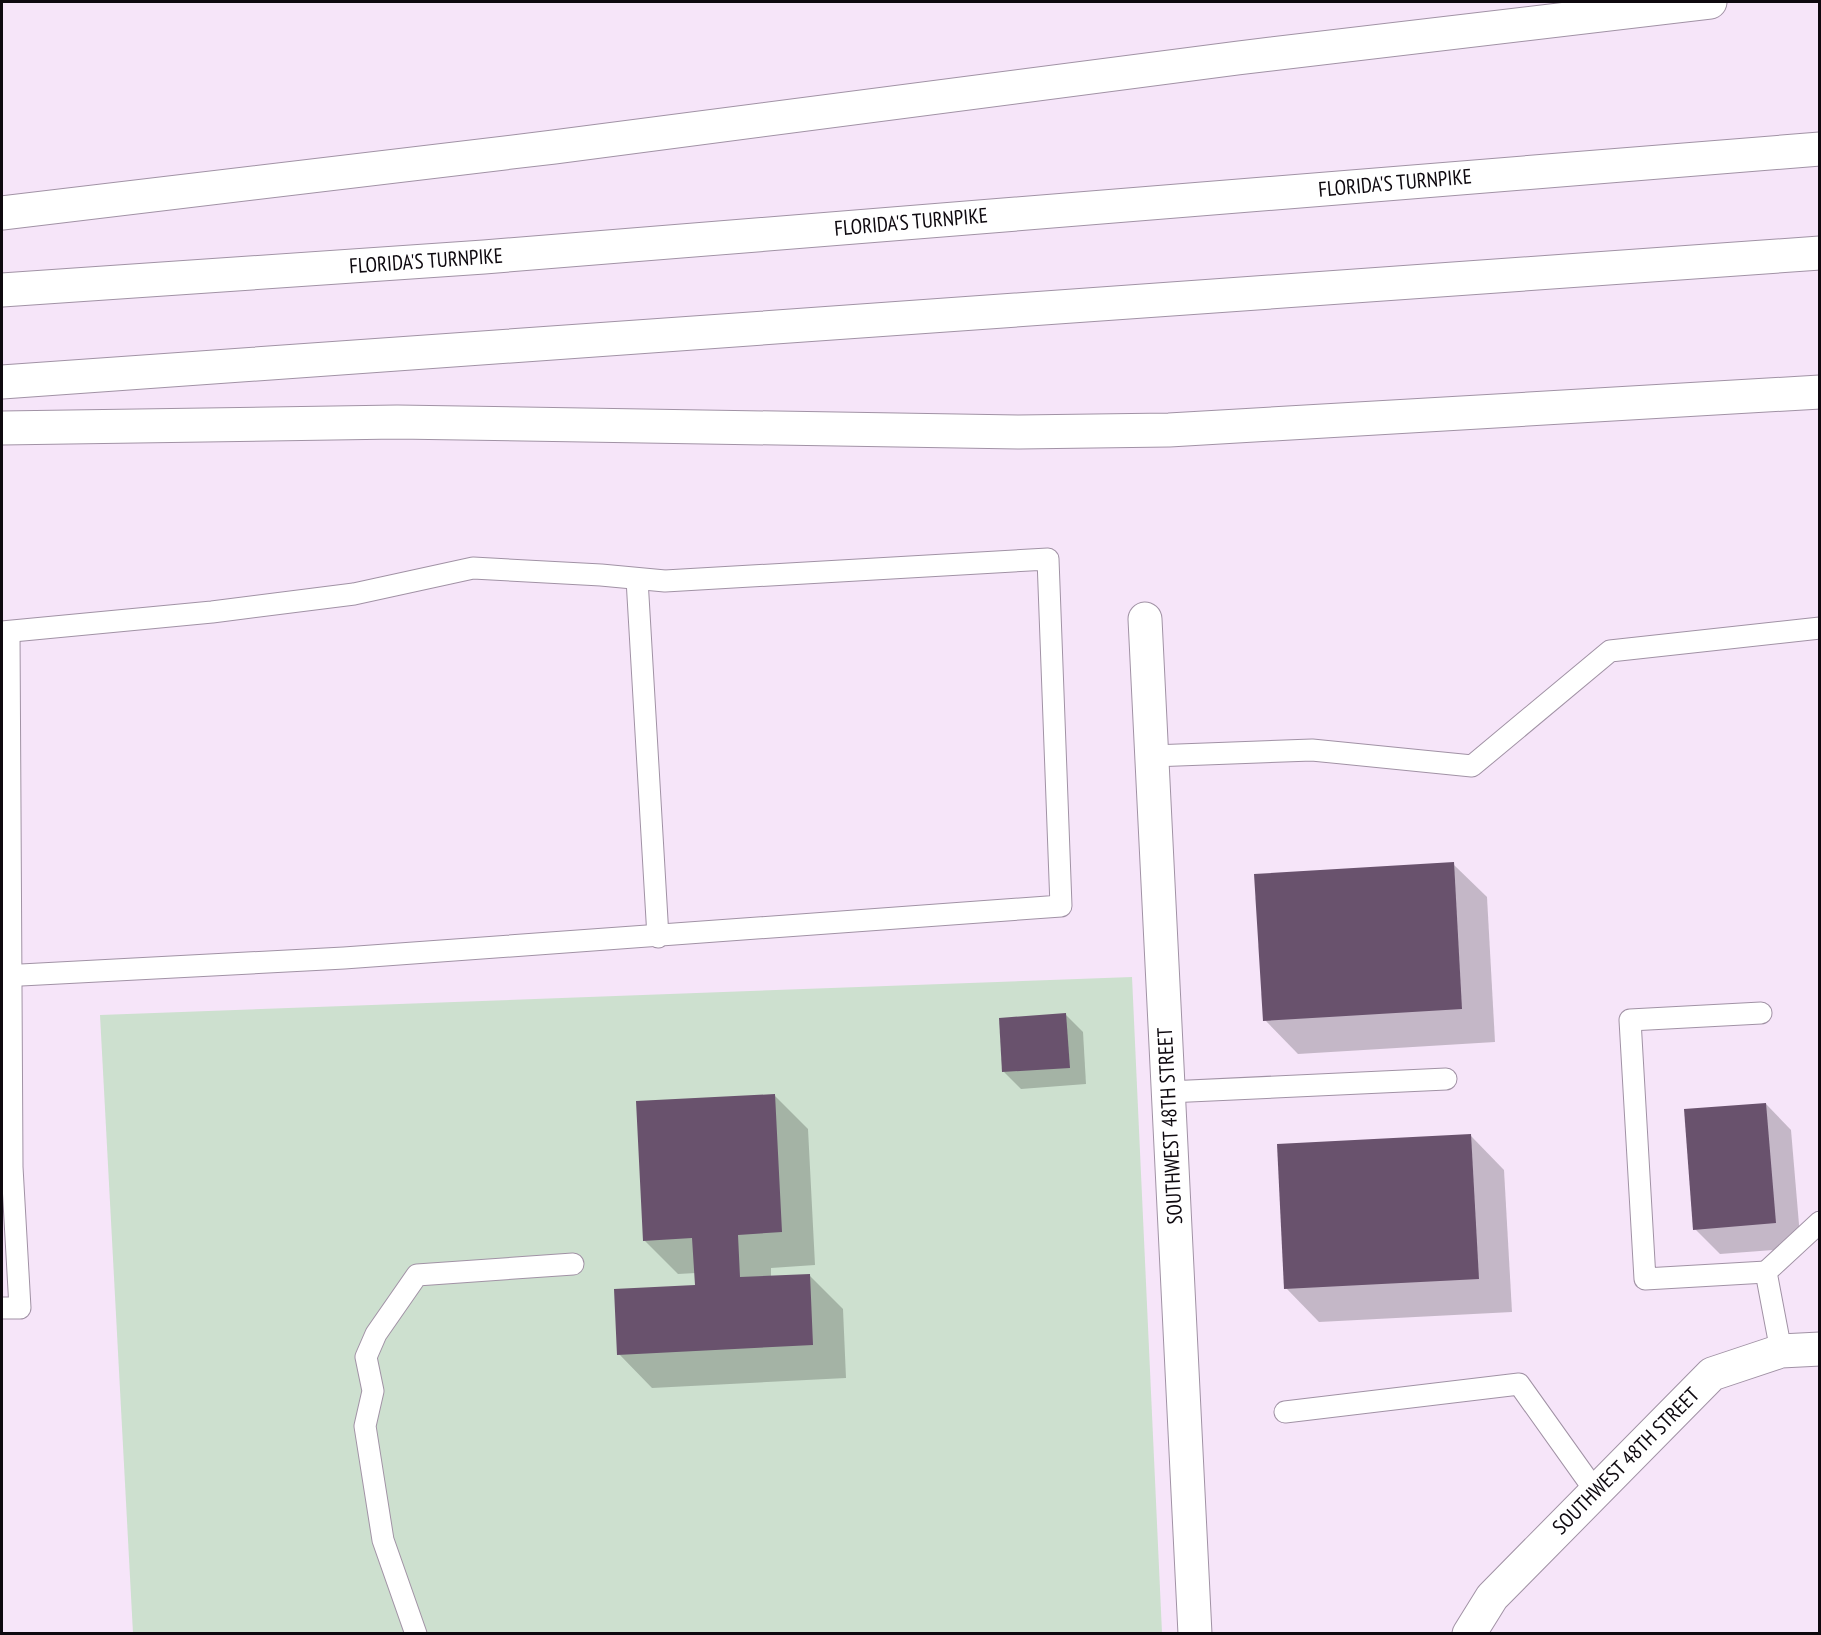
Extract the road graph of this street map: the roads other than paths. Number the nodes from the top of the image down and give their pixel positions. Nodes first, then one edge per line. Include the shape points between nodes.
1 (1710, 2) edge
2 (1820, 149) edge
3 (2, 213) edge
4 (1820, 253) edge
5 (2, 290) edge
6 (2, 382) edge
7 (1820, 392) edge
8 (2, 428) edge
9 (637, 579) junction
10 (1145, 620) dead end
11 (1820, 628) edge
12 (5, 632) edge
13 (1152, 756) junction
14 (658, 937) junction
15 (6, 976) edge
16 (1761, 1013) dead end
17 (1446, 1079) dead end
18 (1168, 1092) junction
19 (7, 1167) edge
20 (1820, 1222) edge
21 (573, 1264) dead end
22 (1766, 1272) junction
23 (2, 1308) edge
24 (1820, 1349) edge
25 (1781, 1351) junction
26 (1284, 1412) dead end
27 (1596, 1492) junction
28 (416, 1634) edge
29 (1195, 1634) edge
30 (1469, 1634) edge

1 - 3 main road
2 - 5 main road, FLORIDA'S TURNPIKE via 496,256
4 - 6 main road
7 - 8 main road via 1169,430 1019,432 397,422
9 - 12 lane via 473,568 333,597
9 - 14 lane
9 - 14 lane via 665,581 1048,559 1061,906
10 - 13 main road, SOUTHWEST 48TH STREET
11 - 13 lane via 1610,651 1472,766 1312,750
12 - 15 lane
13 - 18 main road, SOUTHWEST 48TH STREET
14 - 15 lane
15 - 19 lane
16 - 22 lane via 1630,1020 1645,1279
17 - 18 lane
18 - 29 main road, SOUTHWEST 48TH STREET
19 - 23 lane via 20,1308
20 - 22 lane
21 - 28 lane via 417,1275 376,1334 366,1357 373,1391 365,1426 383,1540
22 - 25 lane
24 - 25 main road, SOUTHWEST 48TH STREET
25 - 27 main road, SOUTHWEST 48TH STREET via 1712,1374
26 - 27 lane via 1518,1384
27 - 30 main road, SOUTHWEST 48TH STREET via 1492,1597

